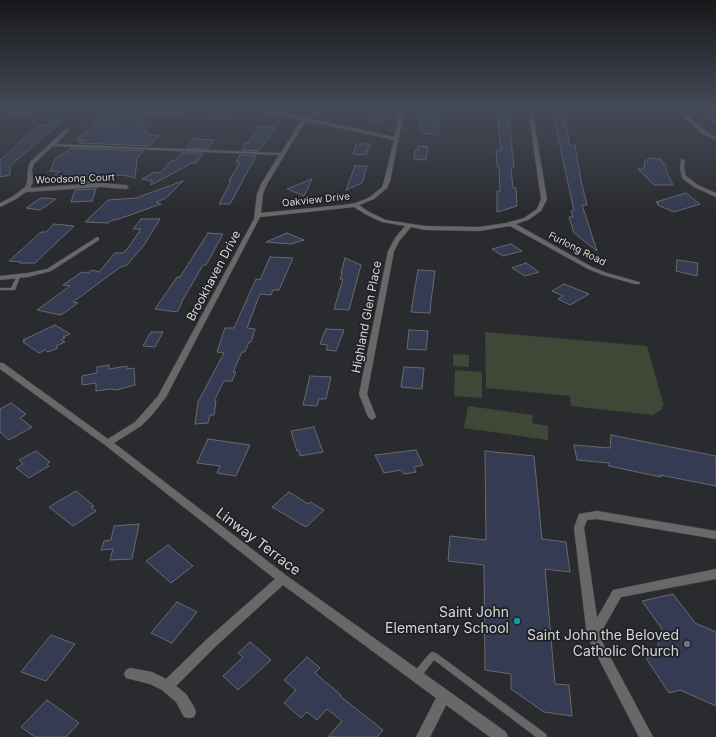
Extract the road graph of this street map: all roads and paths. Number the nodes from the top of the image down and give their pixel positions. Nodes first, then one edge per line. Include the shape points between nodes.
1 (56, 142) edge
2 (289, 142) edge
3 (395, 142) edge
4 (535, 142) edge
5 (53, 145) junction
6 (281, 154) junction
7 (683, 160) dead end
8 (126, 187) dead end
9 (25, 190) junction
10 (716, 195) edge
11 (0, 205) edge
12 (355, 205) junction
13 (258, 215) junction
14 (512, 224) junction
15 (409, 226) junction
16 (97, 239) dead end
17 (18, 277) junction
18 (0, 278) edge
19 (637, 283) dead end
20 (0, 289) edge
21 (0, 365) edge
22 (372, 417) dead end
23 (108, 444) junction
24 (716, 535) edge
25 (716, 574) edge
26 (283, 579) junction
27 (593, 636) junction
28 (130, 674) dead end
29 (416, 676) junction
30 (167, 686) junction
31 (444, 695) junction
32 (189, 712) dead end
33 (423, 737) edge
34 (501, 737) edge
35 (543, 737) edge
36 (646, 737) edge

1 - 5 street
2 - 6 street, Brookhaven Drive
3 - 12 street, Oakview Drive via 384,188 372,198
4 - 14 street via 544,199 533,215
5 - 6 street
5 - 9 street via 32,164 30,182
6 - 13 street, Brookhaven Drive via 262,187
7 - 10 street via 684,177
8 - 9 street, Woodsong Court
9 - 11 street
12 - 13 street, Oakview Drive
12 - 15 street via 384,221
13 - 23 street, Brookhaven Drive via 158,403 138,424
14 - 15 street via 468,230
14 - 19 street, Furlong Road via 590,268
15 - 22 street, Highland Glen Place via 397,238 391,251 372,346 363,394
16 - 17 street via 55,267
17 - 18 street
17 - 20 lane via 14,289
21 - 23 street, Linway Terrace
23 - 26 street, Linway Terrace
24 - 27 street via 597,515 583,517 579,528
25 - 27 street via 617,593
26 - 29 street, Linway Terrace
26 - 30 street
27 - 36 street
28 - 30 street via 152,678
29 - 31 street, Linway Terrace
29 - 35 lane via 433,655
30 - 32 street via 181,698
31 - 33 street
31 - 34 street, Linway Terrace

